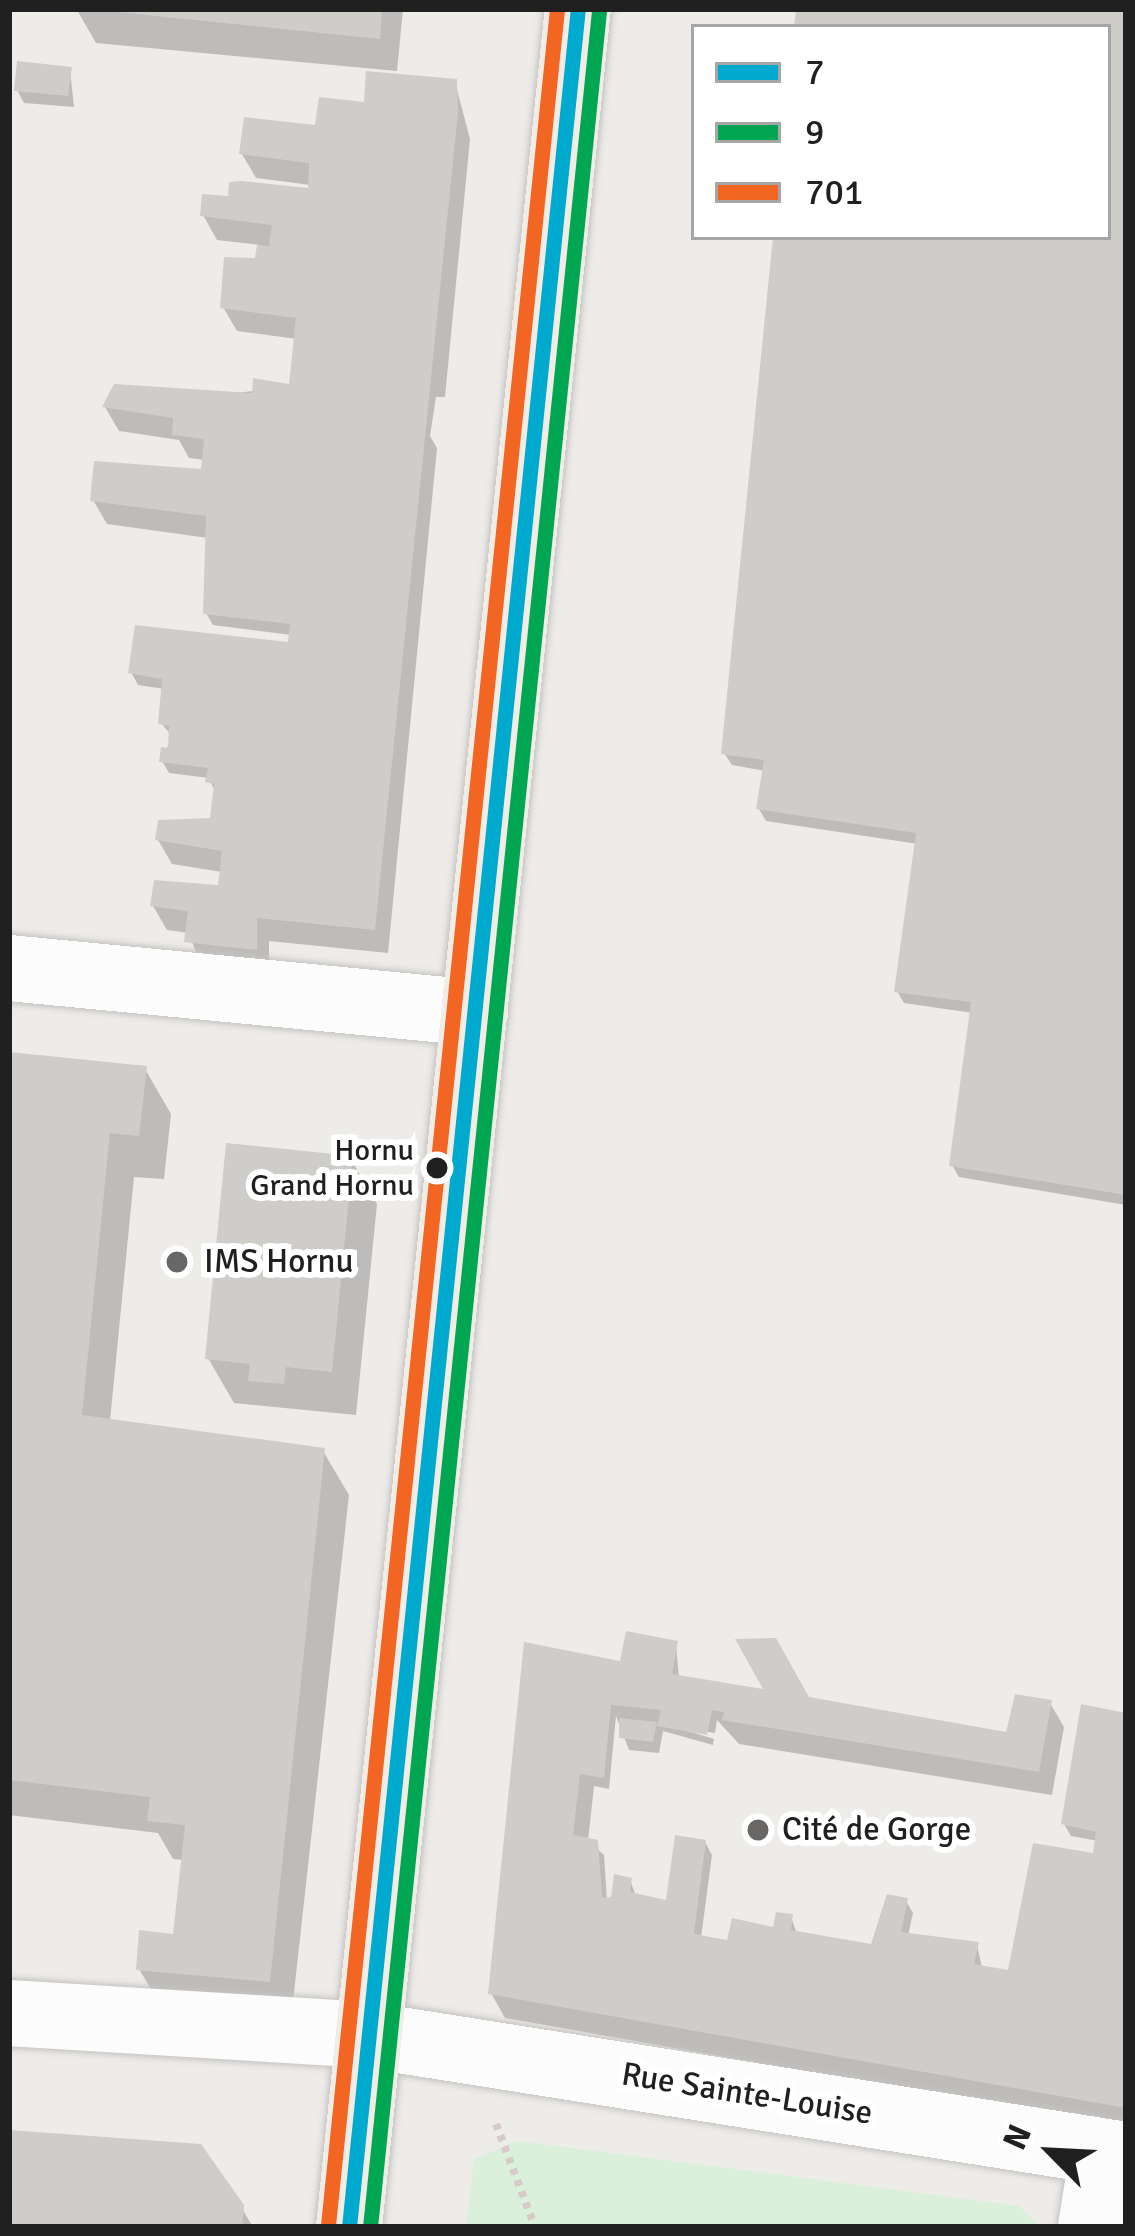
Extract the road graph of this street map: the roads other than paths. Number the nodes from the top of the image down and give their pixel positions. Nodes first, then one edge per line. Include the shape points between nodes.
1 (578, 9) edge
2 (9, 968) edge
3 (475, 1013) junction
4 (9, 2013) edge
5 (368, 2035) junction
6 (1114, 2154) edge
7 (349, 2227) edge
8 (1091, 2227) edge

1 - 3 main road
2 - 3 street
3 - 5 main road
4 - 5 street, Rue Sainte-Louise
5 - 6 street, Rue Sainte-Louise
5 - 7 main road
6 - 8 street

